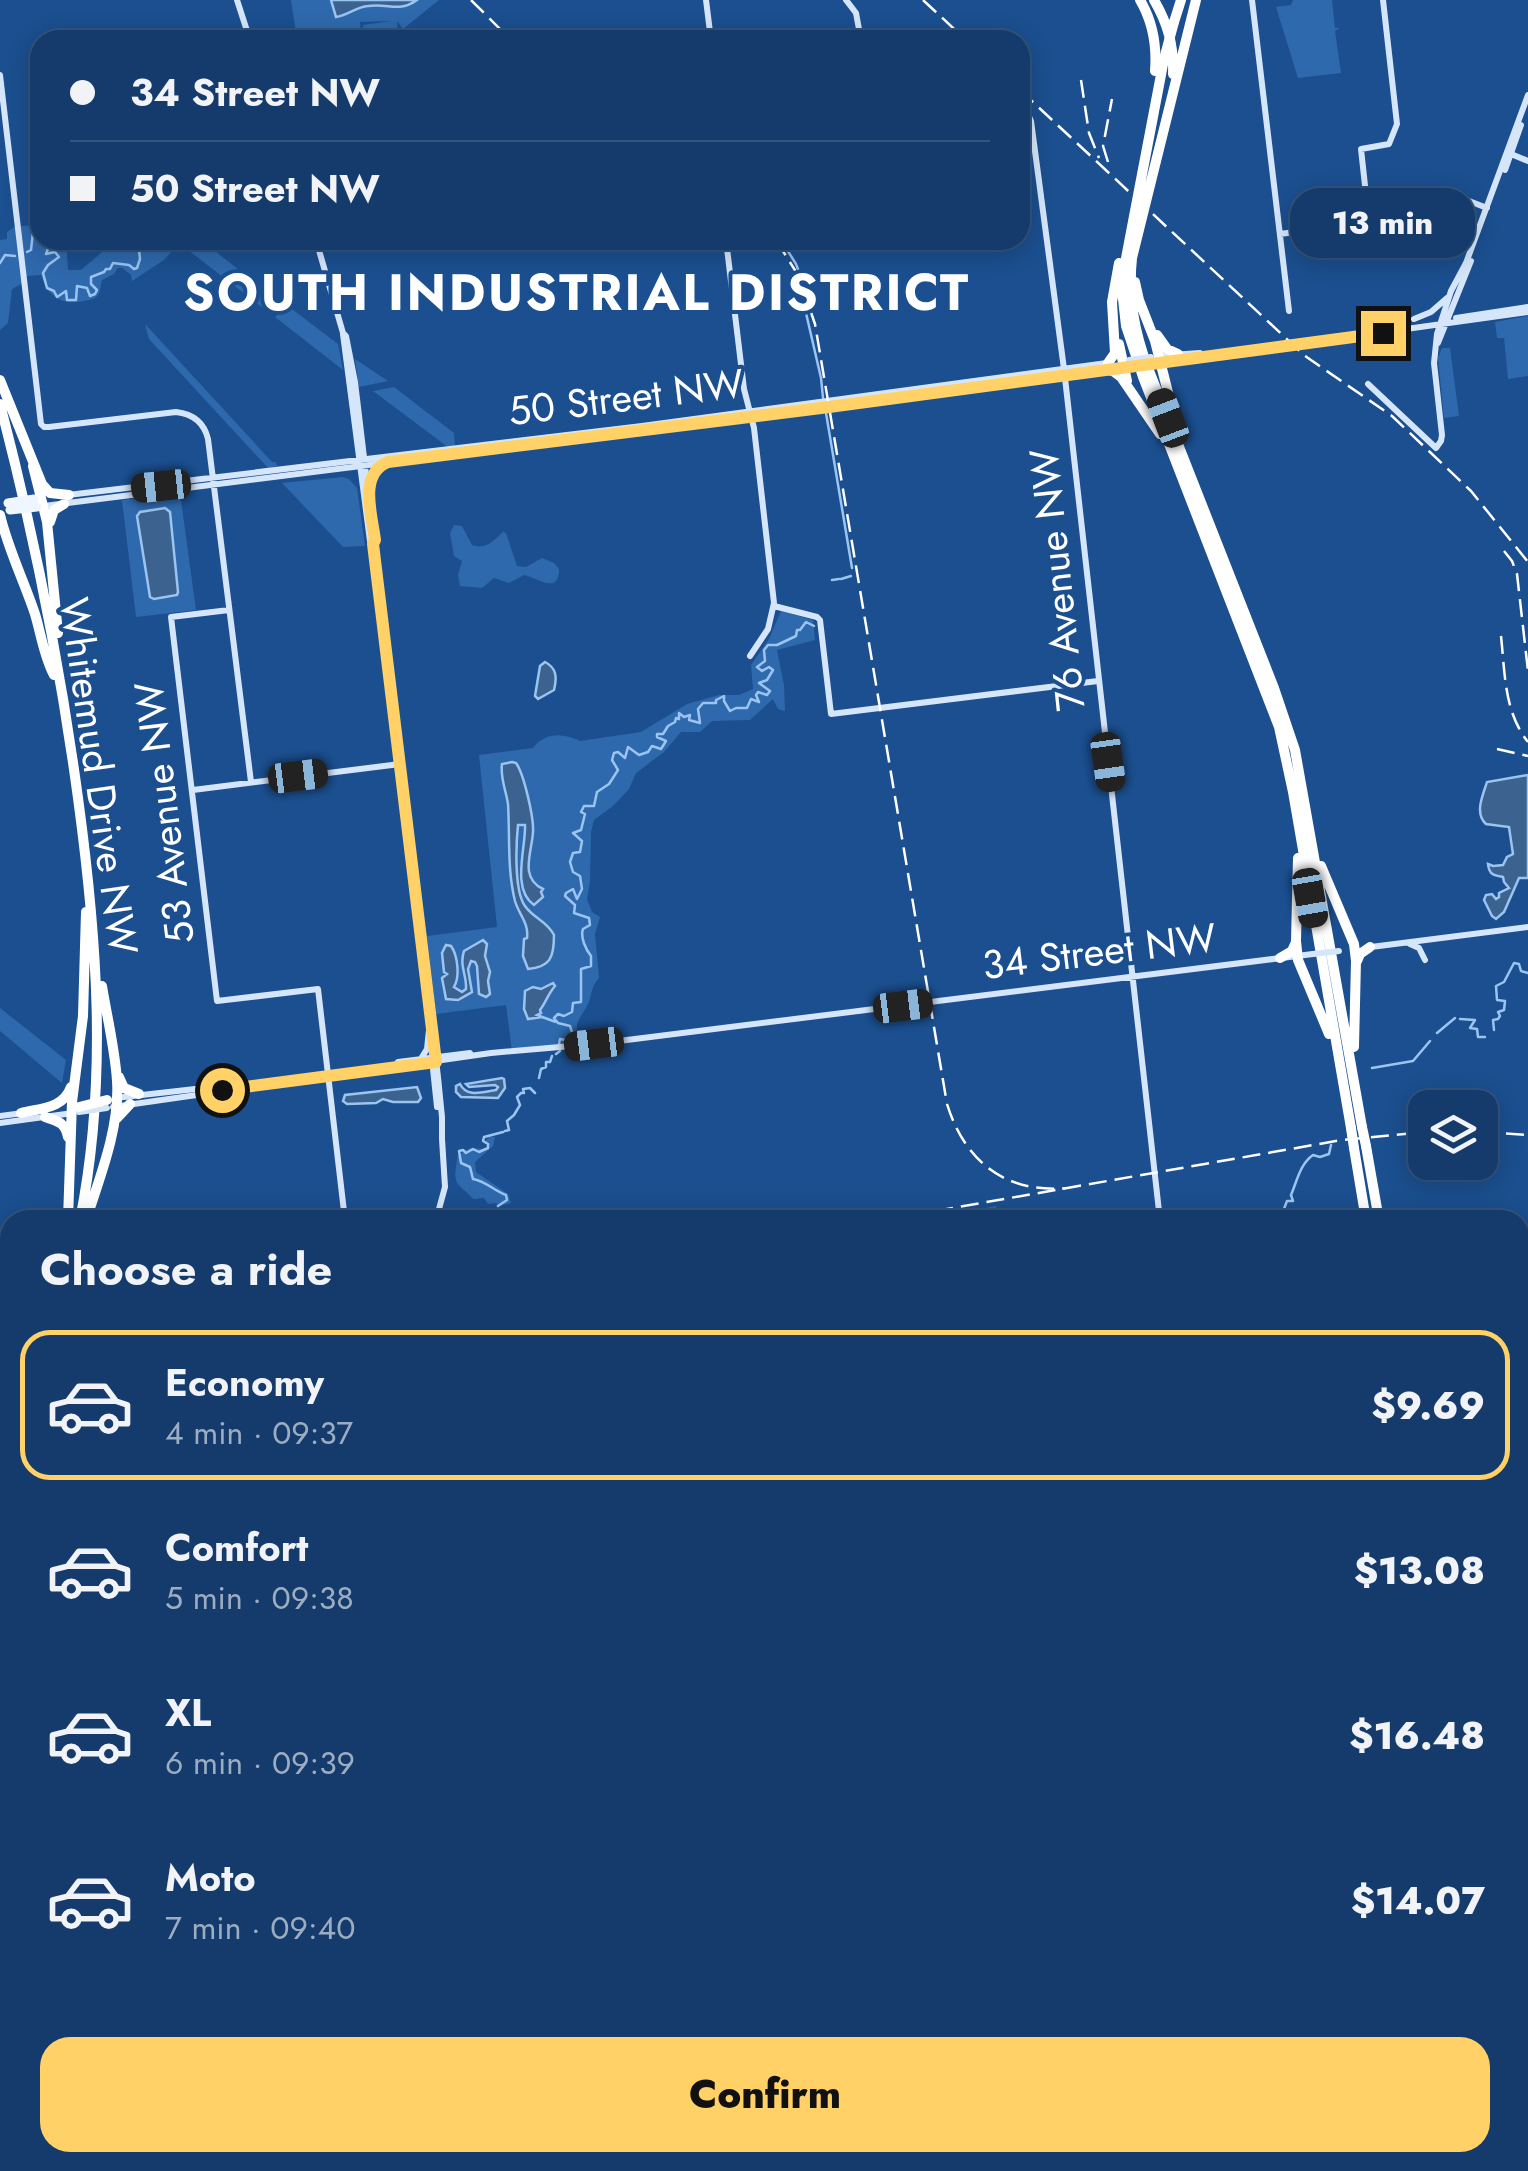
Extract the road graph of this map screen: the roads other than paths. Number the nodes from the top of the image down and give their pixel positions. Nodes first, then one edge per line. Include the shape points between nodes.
1 (237, 0) edge
2 (706, 0) edge
3 (846, 0) edge
4 (1140, 0) edge
5 (1154, 0) edge
6 (1181, 0) edge
7 (1196, 0) edge
8 (1252, 0) edge
9 (1383, 0) edge
10 (247, 30) edge
11 (710, 30) edge
12 (859, 30) edge
13 (0, 75) edge
14 (1528, 95) edge
15 (1528, 106) edge
16 (1166, 114) junction
17 (1030, 127) edge
18 (1509, 153) junction
19 (1528, 161) edge
20 (1142, 168) junction
21 (1134, 208) junction
22 (1488, 208) junction
23 (1140, 222) junction
24 (1368, 222) junction
25 (1280, 234) junction
26 (319, 250) edge
27 (727, 250) edge
28 (1451, 293) junction
29 (1456, 303) junction
30 (1528, 309) edge
31 (1290, 311) dead end
32 (1112, 312) junction
33 (1468, 315) junction
34 (1414, 319) dead end
35 (1446, 323) junction
36 (1149, 324) junction
37 (1062, 352) junction
38 (1179, 357) junction
39 (1156, 359) junction
40 (1127, 363) junction
41 (1106, 366) junction
42 (1084, 369) junction
43 (1050, 371) junction
44 (1064, 372) junction
45 (1042, 378) junction
46 (0, 380) edge
47 (1368, 384) dead end
48 (1166, 385) junction
49 (1067, 392) junction
50 (1134, 395) junction
51 (0, 404) edge
52 (750, 414) junction
53 (0, 426) edge
54 (360, 441) junction
55 (388, 460) junction
56 (363, 463) junction
57 (33, 466) junction
58 (338, 466) junction
59 (1178, 468) junction
60 (213, 482) junction
61 (1194, 486) junction
62 (366, 488) junction
63 (116, 493) junction
64 (71, 500) junction
65 (39, 503) junction
66 (6, 509) edge
67 (0, 529) edge
68 (48, 533) junction
69 (11, 551) junction
70 (774, 606) junction
71 (229, 610) junction
72 (750, 656) dead end
73 (57, 674) junction
74 (1098, 681) junction
75 (400, 764) junction
76 (251, 782) junction
77 (192, 790) junction
78 (1293, 792) junction
79 (1311, 832) junction
80 (86, 907) junction
81 (1528, 927) edge
82 (1439, 938) junction
83 (1296, 940) junction
84 (1403, 943) junction
85 (1370, 947) junction
86 (1355, 949) junction
87 (94, 950) junction
88 (1326, 952) junction
89 (422, 954) junction
90 (1297, 956) junction
91 (1280, 958) junction
92 (1356, 967) junction
93 (1134, 977) junction
94 (428, 1030) junction
95 (434, 1044) junction
96 (464, 1054) junction
97 (490, 1054) junction
98 (78, 1057) junction
99 (434, 1060) junction
100 (448, 1060) junction
101 (114, 1061) junction
102 (418, 1061) junction
103 (1340, 1070) junction
104 (328, 1075) junction
105 (436, 1077) junction
106 (139, 1094) junction
107 (111, 1103) junction
108 (130, 1104) junction
109 (76, 1108) junction
110 (21, 1113) junction
111 (45, 1117) junction
112 (0, 1120) edge
113 (1358, 1124) junction
114 (113, 1128) junction
115 (1360, 1147) junction
116 (71, 1160) junction
117 (76, 1210) edge
118 (78, 1210) edge
119 (79, 1210) edge
120 (81, 1210) edge
121 (343, 1210) edge
122 (439, 1210) edge
123 (1159, 1210) edge
124 (1365, 1210) edge
125 (1376, 1210) edge

1 - 10 main road
2 - 11 main road
3 - 12 main road
4 - 20 highway via 1156,58
5 - 16 highway via 1173,55
6 - 20 highway, bridge
7 - 16 highway
8 - 25 main road
9 - 24 main road via 1396,124 1389,144 1361,149
13 - 60 main road via 40,423 176,412 197,419 208,438
14 - 18 main road
15 - 18 main road
16 - 23 highway
17 - 37 main road, 76 Avenue NW
18 - 19 main road
18 - 22 main road
20 - 21 highway
21 - 32 highway
21 - 59 highway via 1123,274 1126,326
22 - 24 main road via 1450,194 1443,212
22 - 28 main road
22 - 29 main road
23 - 36 highway via 1134,275
23 - 61 highway via 1130,274 1133,321
24 - 25 main road
25 - 31 main road
26 - 54 main road via 343,333
27 - 52 main road
28 - 34 main road
28 - 35 main road
29 - 33 main road via 1456,312
29 - 35 main road
30 - 33 main road, 50 Street NW
30 - 35 main road, 50 Street NW
32 - 40 highway
32 - 41 highway via 1115,353
33 - 35 main road, 50 Street NW
35 - 38 main road, 50 Street NW, bridge
35 - 47 main road via 1434,363 1442,435 1436,448
36 - 38 highway
36 - 39 highway
37 - 42 main road
37 - 43 main road
37 - 44 main road, 76 Avenue NW
38 - 39 main road, 50 Street NW
38 - 48 highway
39 - 40 main road, 50 Street NW, bridge
39 - 48 highway
40 - 41 main road, 50 Street NW
40 - 50 highway
41 - 42 main road, 50 Street NW
41 - 50 highway
42 - 44 main road, 50 Street NW
42 - 49 main road
43 - 44 main road, 50 Street NW
43 - 52 main road, 50 Street NW
44 - 45 main road, 50 Street NW
44 - 49 main road, 76 Avenue NW
45 - 49 main road
45 - 52 main road, 50 Street NW
46 - 57 highway
48 - 61 highway
49 - 74 main road, 76 Avenue NW
50 - 59 highway
51 - 73 highway, Whitemud Drive NW
52 - 55 main road, 50 Street NW
52 - 70 main road
53 - 73 highway, Whitemud Drive NW
54 - 55 main road
54 - 56 main road
54 - 58 main road
55 - 56 main road, 50 Street NW
55 - 62 main road
56 - 58 main road, 50 Street NW
56 - 62 main road
57 - 64 highway via 48,491
57 - 65 highway
58 - 60 main road, 50 Street NW
58 - 62 main road
59 - 78 highway via 1271,704
60 - 63 main road, 50 Street NW
60 - 63 main road, 50 Street NW
60 - 71 main road
61 - 79 highway via 1286,724
62 - 75 main road
63 - 64 main road, 50 Street NW
64 - 65 main road, 50 Street NW
64 - 68 highway via 52,513
65 - 66 main road, 50 Street NW, bridge
65 - 68 highway
66 - 69 highway
67 - 69 highway
68 - 73 highway
69 - 73 highway
70 - 72 main road
70 - 74 main road via 819,619 831,714
71 - 76 main road
71 - 77 main road, 53 Avenue NW via 172,617
73 - 80 highway, Whitemud Drive NW
73 - 87 highway, Whitemud Drive NW
74 - 93 main road, 76 Avenue NW
75 - 76 main road
75 - 89 main road
76 - 77 main road
77 - 104 main road, 53 Avenue NW via 217,1001 318,989
78 - 83 highway
78 - 88 highway
79 - 86 highway
79 - 88 highway
80 - 98 highway
80 - 118 highway, Whitemud Drive NW via 92,1087
81 - 82 main road
82 - 84 main road
82 - 84 main road via 1429,945 1426,960 1419,948
83 - 90 highway
83 - 91 highway
84 - 85 main road, 34 Street NW
85 - 86 main road, 34 Street NW
85 - 92 highway
86 - 88 main road, 34 Street NW
86 - 92 highway
87 - 101 highway
87 - 119 highway, Whitemud Drive NW via 97,1097
88 - 90 main road, 34 Street NW
88 - 103 highway
88 - 113 highway
89 - 94 main road
89 - 95 main road
90 - 91 main road, 34 Street NW
90 - 103 highway
91 - 93 main road, 34 Street NW
92 - 113 highway
93 - 97 main road, 34 Street NW
93 - 123 main road, 76 Avenue NW
94 - 99 main road
94 - 102 main road
95 - 96 main road
95 - 99 main road
96 - 97 main road, 34 Street NW
96 - 99 main road, 34 Street NW
97 - 100 main road, 34 Street NW
98 - 109 highway
98 - 110 highway via 66,1098
99 - 100 main road, 34 Street NW
99 - 102 main road, 34 Street NW
99 - 105 main road
100 - 105 main road
101 - 106 highway via 124,1088
101 - 107 highway
102 - 104 main road, 34 Street NW
102 - 105 main road
103 - 113 highway
104 - 106 main road, 34 Street NW
104 - 108 main road, 34 Street NW
104 - 121 main road
105 - 122 main road via 445,1186
106 - 107 main road, 34 Street NW
107 - 108 main road, 34 Street NW
107 - 109 highway, bridge
107 - 114 highway
108 - 114 highway
109 - 110 main road
109 - 111 main road
109 - 116 highway
110 - 112 main road
111 - 112 main road
111 - 116 highway via 65,1127
113 - 115 highway, bridge
114 - 120 highway
115 - 124 highway
115 - 125 highway
116 - 117 highway

